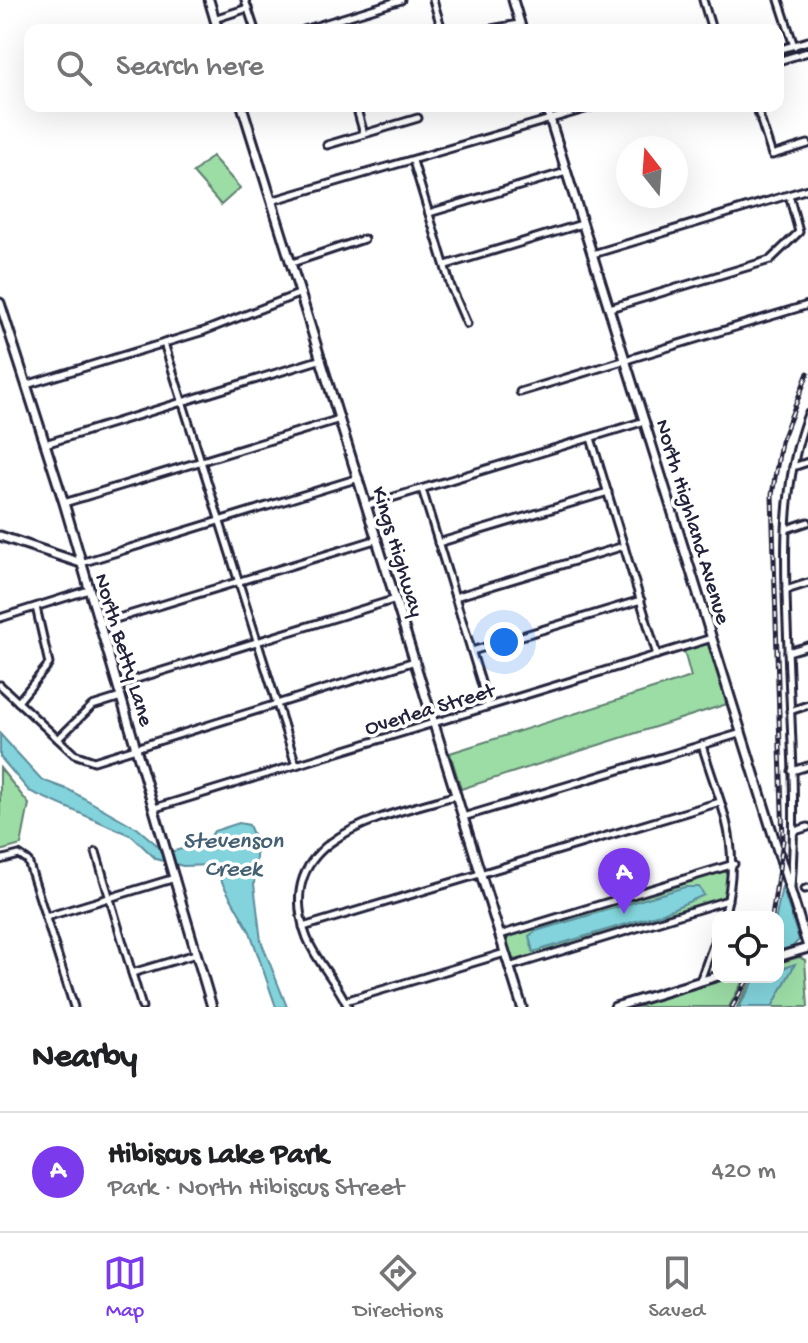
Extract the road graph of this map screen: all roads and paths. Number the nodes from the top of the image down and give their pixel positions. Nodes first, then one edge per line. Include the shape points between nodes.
1 (209, 0) edge
2 (245, 0) edge
3 (401, 0) edge
4 (433, 0) edge
5 (513, 0) edge
6 (703, 0) edge
7 (779, 0) edge
8 (248, 8) junction
9 (214, 19) junction
10 (216, 24) edge
11 (253, 24) edge
12 (323, 24) edge
13 (440, 24) edge
14 (520, 24) edge
15 (710, 24) edge
16 (808, 41) edge
17 (794, 46) junction
18 (784, 49) edge
19 (808, 52) edge
20 (785, 59) edge
21 (244, 112) edge
22 (358, 112) edge
23 (548, 112) edge
24 (575, 112) edge
25 (758, 112) edge
26 (418, 118) dead end
27 (551, 119) junction
28 (364, 134) junction
29 (808, 144) edge
30 (327, 145) dead end
31 (413, 161) junction
32 (567, 172) junction
33 (808, 189) edge
34 (789, 195) junction
35 (270, 201) junction
36 (429, 213) junction
37 (583, 224) junction
38 (364, 239) dead end
39 (593, 254) junction
40 (292, 263) junction
41 (446, 265) junction
42 (302, 292) junction
43 (0, 303) edge
44 (808, 305) edge
45 (610, 308) junction
46 (467, 324) dead end
47 (164, 343) junction
48 (322, 359) junction
49 (627, 362) junction
50 (26, 385) junction
51 (520, 392) dead end
52 (183, 402) junction
53 (808, 414) edge
54 (340, 419) junction
55 (645, 421) junction
56 (591, 438) junction
57 (45, 444) junction
58 (201, 461) junction
59 (808, 462) edge
60 (793, 467) junction
61 (359, 478) junction
62 (422, 489) junction
63 (608, 492) junction
64 (64, 503) junction
65 (368, 505) junction
66 (220, 520) junction
67 (808, 522) edge
68 (787, 529) junction
69 (0, 536) edge
70 (378, 539) junction
71 (438, 543) junction
72 (624, 546) junction
73 (81, 563) junction
74 (240, 581) junction
75 (808, 583) edge
76 (89, 590) junction
77 (786, 590) junction
78 (455, 597) junction
79 (396, 599) junction
80 (641, 600) junction
81 (36, 607) junction
82 (0, 618) edge
83 (99, 624) junction
84 (712, 638) junction
85 (257, 642) junction
86 (808, 646) edge
87 (472, 651) junction
88 (788, 652) junction
89 (657, 655) junction
90 (416, 661) junction
91 (0, 685) edge
92 (117, 685) junction
93 (121, 697) junction
94 (18, 702) junction
95 (277, 703) junction
96 (488, 705) junction
97 (808, 705) edge
98 (790, 711) junction
99 (435, 722) junction
100 (742, 733) junction
101 (58, 739) junction
102 (702, 745) junction
103 (136, 746) junction
104 (296, 765) junction
105 (808, 766) edge
106 (792, 771) junction
107 (457, 795) junction
108 (720, 802) junction
109 (155, 808) junction
110 (463, 817) junction
111 (808, 827) edge
112 (795, 831) junction
113 (96, 852) dead end
114 (0, 860) edge
115 (734, 864) junction
116 (482, 873) junction
117 (175, 878) junction
118 (791, 892) junction
119 (110, 897) junction
120 (728, 900) junction
121 (725, 911) edge
122 (46, 917) junction
123 (303, 927) junction
124 (500, 935) junction
125 (808, 947) edge
126 (712, 948) edge
127 (197, 953) junction
128 (505, 953) junction
129 (784, 955) edge
130 (509, 967) junction
131 (132, 973) junction
132 (712, 978) edge
133 (700, 982) junction
134 (347, 1004) edge
135 (74, 1007) edge
136 (142, 1007) edge
137 (212, 1007) edge
138 (522, 1007) edge
139 (615, 1007) edge

1 - 9 street
2 - 8 street
3 - 12 street
4 - 13 street
5 - 14 street
6 - 15 street
7 - 17 street
8 - 9 street
8 - 11 street
9 - 10 street
16 - 17 street
17 - 18 street
19 - 20 street
21 - 35 street, Kings Highway
22 - 28 street
23 - 27 street, North Highland Avenue
24 - 27 street
25 - 29 street via 772,155
26 - 28 street
27 - 31 street
27 - 32 street, North Highland Avenue
28 - 30 street
31 - 35 street
31 - 36 street
32 - 36 street
32 - 37 street, North Highland Avenue
33 - 34 street
34 - 39 street
34 - 45 street via 799,232 777,256
35 - 40 street, Kings Highway
36 - 41 street
37 - 39 street, North Highland Avenue
37 - 41 street
38 - 40 street
39 - 45 street, North Highland Avenue
40 - 42 street, Kings Highway
41 - 46 street
42 - 47 street
42 - 48 street, Kings Highway
43 - 50 street, North Betty Lane
44 - 49 street
45 - 49 street, North Highland Avenue
47 - 50 street
47 - 52 street
48 - 52 street
48 - 54 street, Kings Highway
49 - 51 street
49 - 55 street, North Highland Avenue
50 - 57 street, North Betty Lane
52 - 57 street
52 - 58 street
53 - 60 street
54 - 58 street
54 - 61 street, Kings Highway
55 - 56 street
55 - 84 street, North Highland Avenue
56 - 62 street
56 - 63 street
57 - 64 street, North Betty Lane
58 - 64 street
58 - 66 street
59 - 60 street
60 - 68 street
61 - 65 street, Kings Highway
61 - 66 street
62 - 65 street
62 - 71 street
63 - 71 street
63 - 72 street
64 - 73 street, North Betty Lane
65 - 70 street, Kings Highway
66 - 73 street
66 - 74 street
67 - 68 street
68 - 77 street
69 - 73 street
70 - 74 street
70 - 79 street, Kings Highway
71 - 78 street
72 - 78 street
72 - 80 street
73 - 76 street, North Betty Lane
74 - 83 street
74 - 85 street
75 - 77 street
76 - 81 street
76 - 83 street, North Betty Lane
77 - 88 street
78 - 87 street
79 - 85 street
79 - 90 street, Kings Highway
80 - 87 street
80 - 89 street
81 - 82 street
81 - 94 street via 49,664
83 - 92 street, North Betty Lane
84 - 89 street, Overlea Street
84 - 100 street, North Highland Avenue
85 - 92 street
85 - 95 street
86 - 88 street
87 - 96 street
88 - 98 street
89 - 96 street, Overlea Street
90 - 95 street
90 - 99 street, Kings Highway
91 - 94 street
92 - 93 street, North Betty Lane
93 - 101 street via 92,706
93 - 103 street, North Betty Lane
94 - 101 street
95 - 103 street
95 - 104 street
96 - 99 street, Overlea Street
97 - 98 street
98 - 106 street
99 - 104 street, Overlea Street
99 - 107 street, Kings Highway
100 - 102 street
100 - 118 street, North Highland Avenue
101 - 103 street via 74,754 94,761
102 - 108 street
102 - 110 street
103 - 109 street, North Betty Lane
104 - 109 street, Overlea Street
105 - 106 street
106 - 112 street
107 - 110 street, Kings Highway
107 - 123 street via 337,835 319,851 307,873 301,898
108 - 115 street
108 - 116 street
109 - 117 street, North Betty Lane
110 - 116 street, Kings Highway
111 - 112 street
112 - 118 street
113 - 119 street
114 - 122 street via 24,857
115 - 120 street
115 - 124 street
116 - 123 street
116 - 124 street, Kings Highway
117 - 119 street
117 - 127 street, North Betty Lane
118 - 125 street, North Highland Avenue
119 - 122 street
119 - 131 street
120 - 121 street
120 - 130 street
122 - 135 street
123 - 134 street
124 - 128 street, Kings Highway
125 - 129 street
126 - 133 street
127 - 131 street
127 - 137 street, North Betty Lane
128 - 130 street, Kings Highway
128 - 134 street
130 - 138 street, Kings Highway
131 - 136 street
132 - 133 street
133 - 139 street

